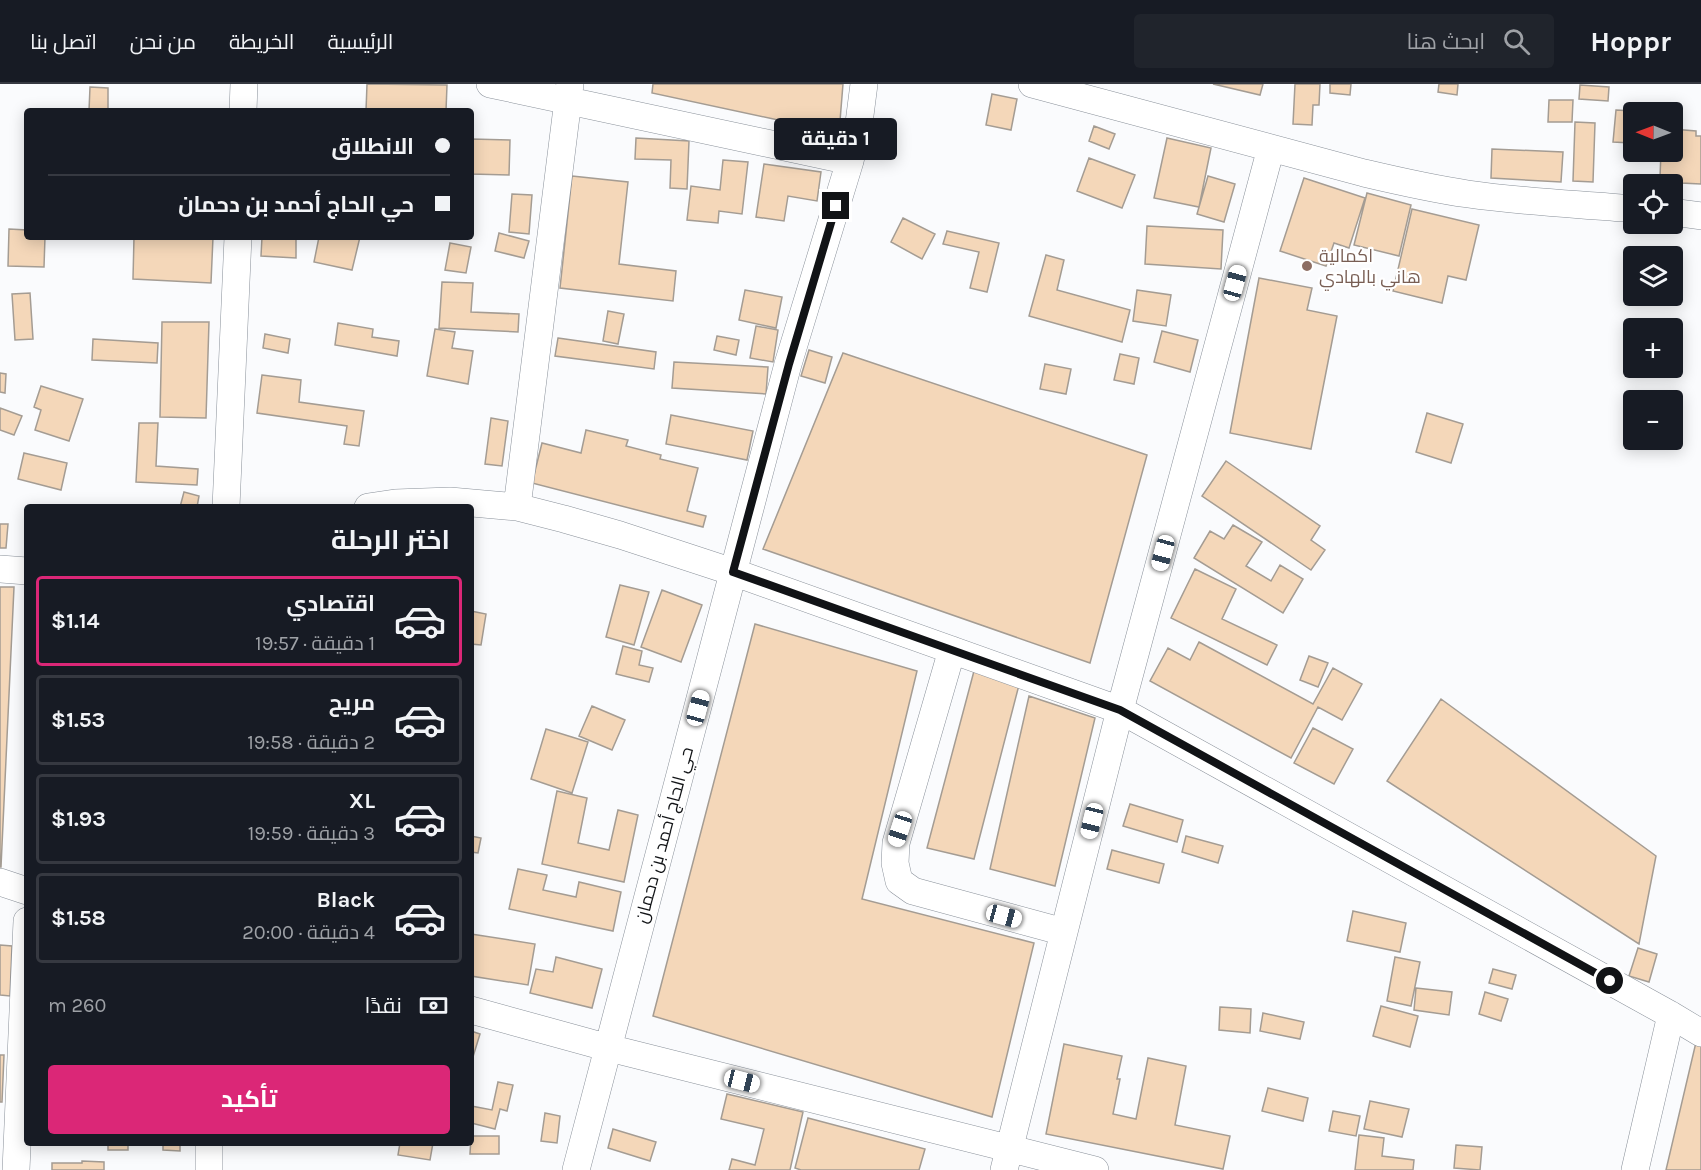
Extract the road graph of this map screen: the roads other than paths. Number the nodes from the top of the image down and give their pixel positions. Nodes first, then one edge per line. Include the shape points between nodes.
1 (244, 84) edge
2 (490, 84) edge
3 (864, 84) edge
4 (1032, 84) edge
5 (569, 92) edge
6 (243, 108) edge
7 (1271, 148) junction
8 (850, 160) junction
9 (1623, 208) edge
10 (1683, 214) edge
11 (1701, 216) edge
12 (238, 240) edge
13 (226, 504) edge
14 (388, 504) edge
15 (517, 507) junction
16 (0, 569) edge
17 (24, 571) edge
18 (733, 572) junction
19 (952, 650) junction
20 (1120, 710) junction
21 (0, 882) edge
22 (24, 890) edge
23 (1064, 932) junction
24 (24, 989) edge
25 (474, 1011) edge
26 (1671, 1015) junction
27 (1701, 1033) edge
28 (609, 1048) junction
29 (210, 1146) edge
30 (1007, 1159) edge
31 (16, 1170) edge
32 (208, 1170) edge
33 (576, 1170) edge
34 (1095, 1170) edge
35 (1635, 1170) edge

1 - 6 street
2 - 5 street
3 - 8 street, حي الحاج أحمد بن دحمان
4 - 7 street
5 - 8 street
5 - 15 street
7 - 9 street via 1458,193
7 - 20 street
8 - 18 street, حي الحاج أحمد بن دحمان
10 - 11 street
12 - 13 street
14 - 15 street via 450,501
15 - 18 street
16 - 17 street
18 - 19 street
18 - 28 street, حي الحاج أحمد بن دحمان
19 - 20 street
19 - 23 street via 896,843 899,881 913,891
20 - 23 street
20 - 26 street
21 - 22 street
23 - 30 street
24 - 31 street
25 - 28 street
26 - 27 street
26 - 35 street
28 - 30 street
28 - 33 street, حي الحاج أحمد بن دحمان
29 - 32 street
30 - 34 street

